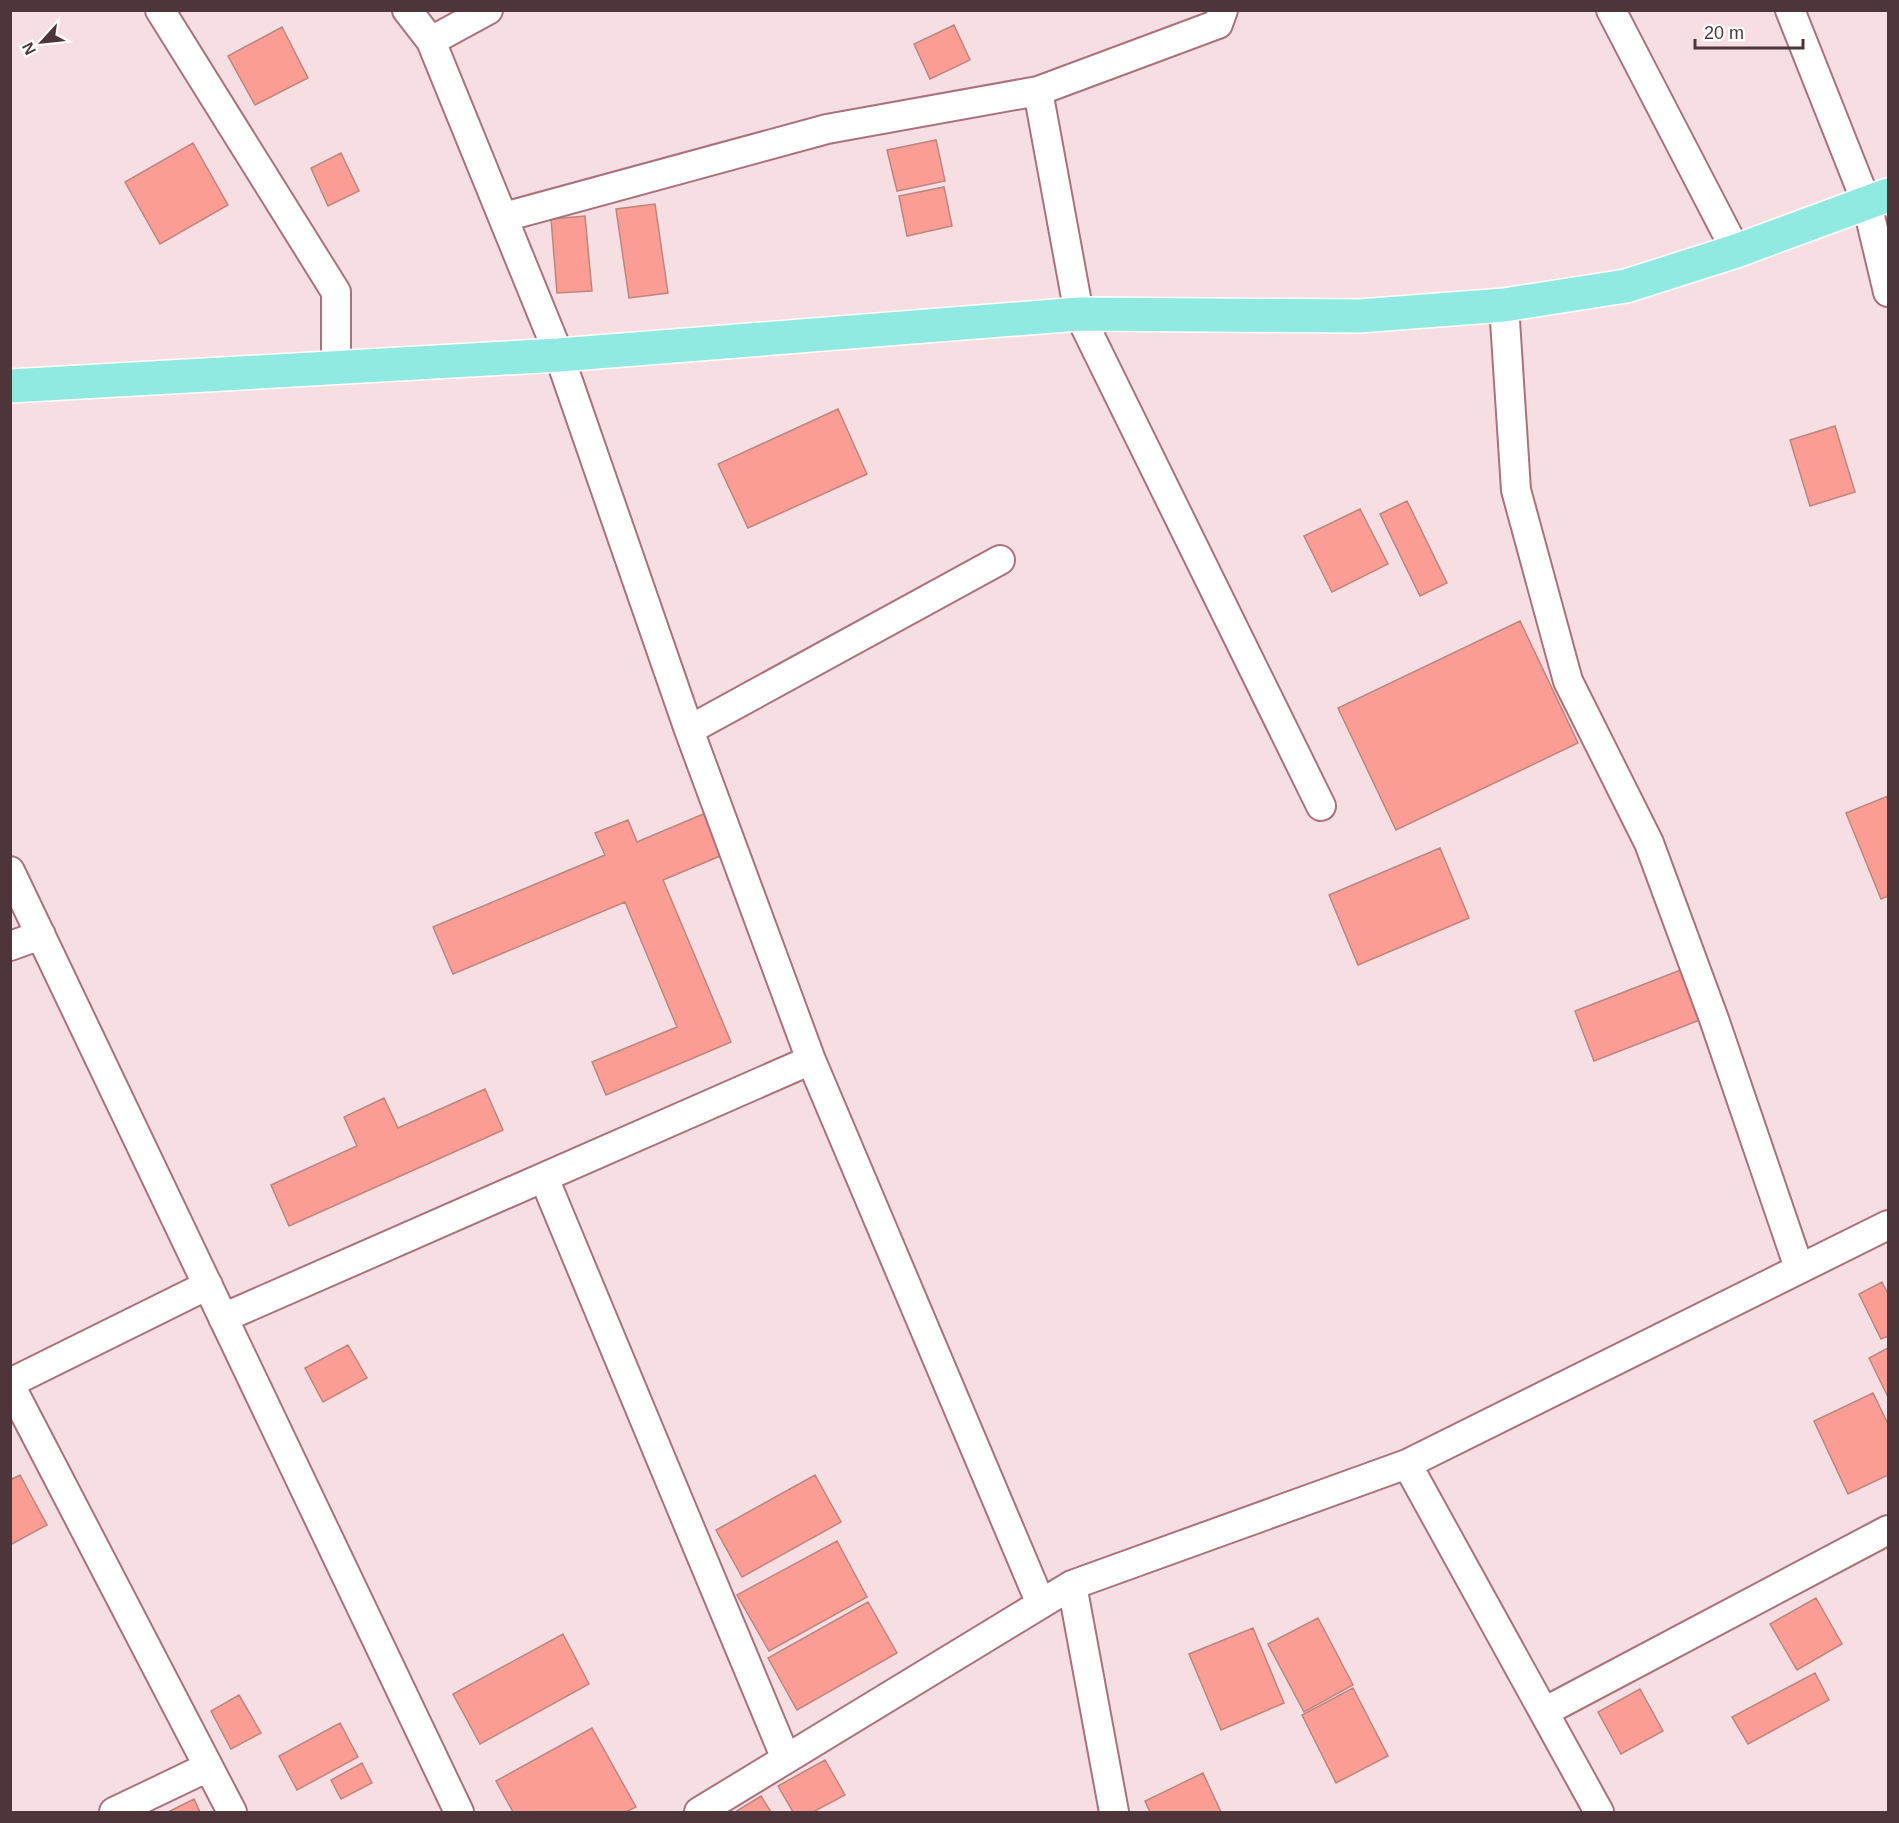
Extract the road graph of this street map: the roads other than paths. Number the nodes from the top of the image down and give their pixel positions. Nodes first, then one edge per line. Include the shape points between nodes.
1 (160, 10) edge
2 (407, 10) edge
3 (488, 10) edge
4 (1223, 10) edge
5 (1611, 10) edge
6 (1790, 10) edge
7 (431, 41) junction
8 (1038, 91) junction
9 (1878, 200) edge
10 (504, 217) junction
11 (1736, 251) junction
12 (1888, 292) edge
13 (1504, 305) junction
14 (1079, 314) junction
15 (559, 355) junction
16 (336, 365) junction
17 (10, 386) edge
18 (1000, 560) dead end
19 (689, 730) junction
20 (1321, 806) dead end
21 (10, 871) edge
22 (41, 935) junction
23 (10, 946) edge
24 (811, 1060) junction
25 (544, 1178) junction
26 (1888, 1225) edge
27 (1798, 1268) junction
28 (208, 1285) junction
29 (223, 1318) junction
30 (13, 1395) edge
31 (1407, 1464) junction
32 (1888, 1530) edge
33 (1072, 1585) junction
34 (1041, 1604) junction
35 (1544, 1712) junction
36 (786, 1759) junction
37 (208, 1767) junction
38 (114, 1812) edge
39 (232, 1812) edge
40 (459, 1812) edge
41 (699, 1812) edge
42 (1114, 1812) edge
43 (1599, 1812) edge

1 - 16 street via 336,292
2 - 7 street
3 - 7 street
4 - 8 street via 1218,24
5 - 11 street
6 - 9 street
7 - 10 street
8 - 10 street via 826,129
8 - 14 street
9 - 11 main road
9 - 12 street
10 - 15 street
11 - 13 main road via 1626,286
13 - 14 main road via 1359,316
13 - 27 street via 1516,489 1568,681 1649,843 1714,1019
14 - 15 main road
14 - 20 street
15 - 16 main road
15 - 19 street
16 - 17 main road
18 - 19 street
19 - 24 street
21 - 22 street
22 - 23 street
22 - 28 street
24 - 25 street
24 - 34 street
25 - 29 street
25 - 36 street
26 - 27 street
27 - 31 street
28 - 29 street
28 - 30 street
29 - 40 street
30 - 37 street
31 - 33 street
31 - 35 street
32 - 35 street
33 - 34 street
33 - 42 street
34 - 36 street
35 - 43 street
36 - 41 street
37 - 38 street
37 - 39 street

